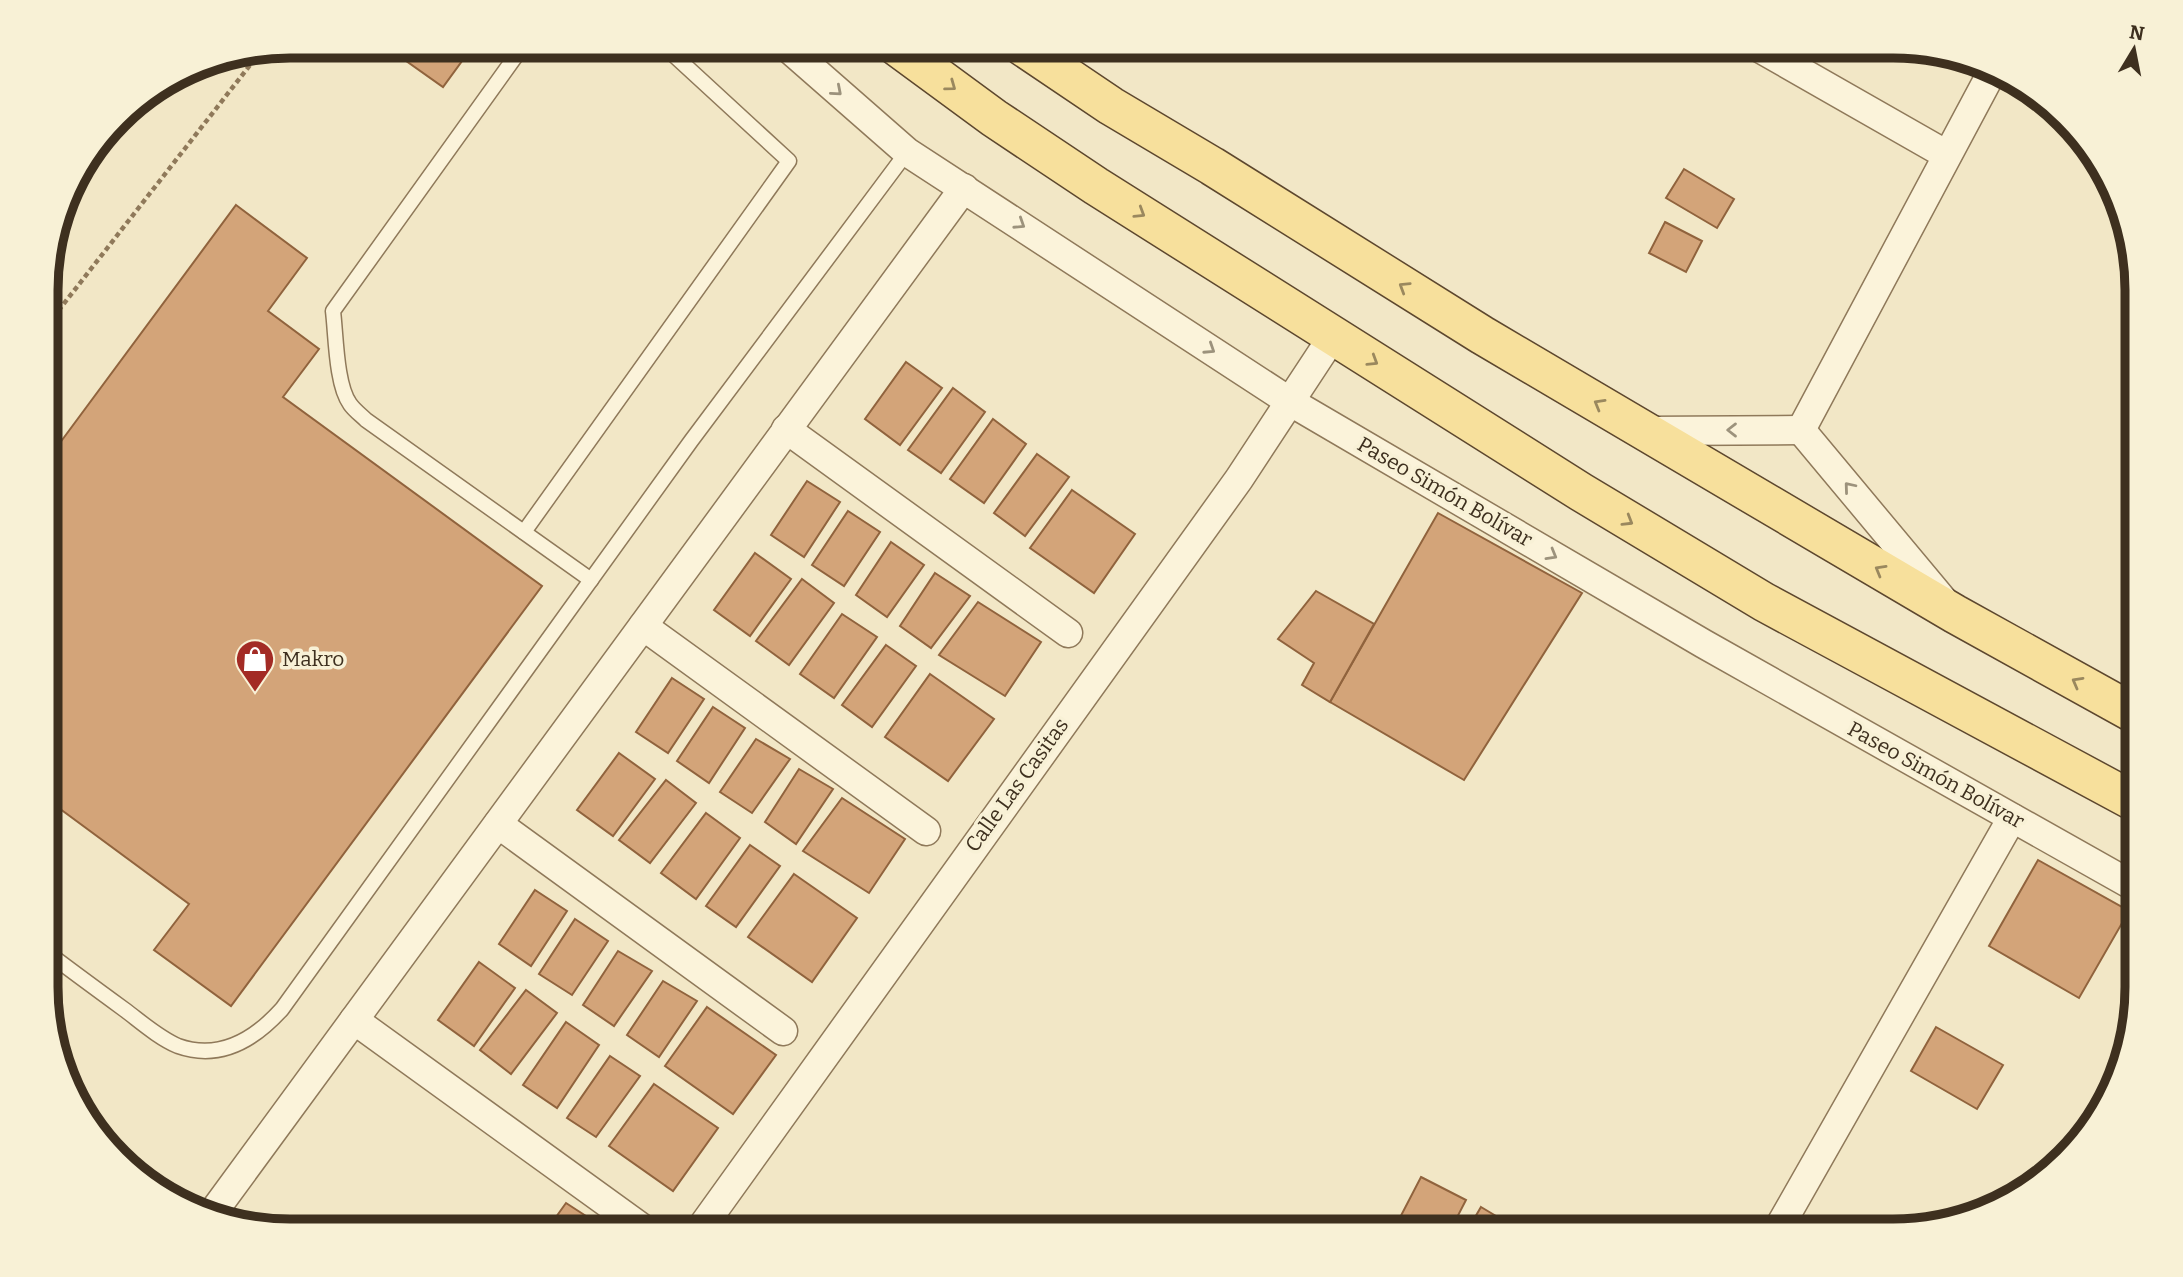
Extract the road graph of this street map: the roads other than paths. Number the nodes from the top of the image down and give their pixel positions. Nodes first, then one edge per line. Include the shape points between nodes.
1 (514, 58) edge
2 (677, 58) edge
3 (800, 58) edge
4 (913, 58) edge
5 (1040, 58) edge
6 (1777, 58) edge
7 (1989, 78) edge
8 (907, 152) junction
9 (1947, 155) junction
10 (964, 188) junction
11 (1333, 336) junction
12 (1289, 401) junction
13 (786, 429) junction
14 (1801, 430) junction
15 (1644, 431) junction
16 (524, 532) junction
17 (591, 580) junction
18 (1955, 614) junction
19 (643, 626) junction
20 (1068, 633) dead end
21 (2125, 708) edge
22 (2125, 797) edge
23 (2012, 818) junction
24 (498, 824) junction
25 (926, 831) dead end
26 (2125, 881) edge
27 (58, 960) edge
28 (354, 1020) junction
29 (783, 1031) dead end
30 (217, 1207) edge
31 (630, 1219) edge
32 (707, 1219) edge
33 (1784, 1219) edge

1 - 16 lane via 333,311 343,390 349,403 366,420
2 - 16 lane via 789,161
3 -> 8 street, Paseo Simón Bolívar
4 -> 11 main road via 1017,133
15 -> 5 main road
6 - 9 street
7 - 9 street
8 - 10 street, Paseo Simón Bolívar
8 - 17 lane
9 - 14 street
10 -> 12 street, Paseo Simón Bolívar
10 - 13 street
11 - 12 street, Calle Las Casitas
11 -> 22 main road via 1765,603
12 -> 23 street, Paseo Simón Bolívar
12 - 32 street, Calle Las Casitas via 1239,479
13 - 19 street
13 - 20 street
14 -> 15 street
18 -> 14 street
18 -> 15 main road
16 - 17 lane
17 - 27 lane via 282,1009 250,1039 211,1050 177,1045
21 -> 18 main road
19 - 24 street
19 - 25 street
23 - 26 street, Paseo Simón Bolívar
23 - 33 street
24 - 28 street
24 - 29 street
28 - 30 street
28 - 31 street

